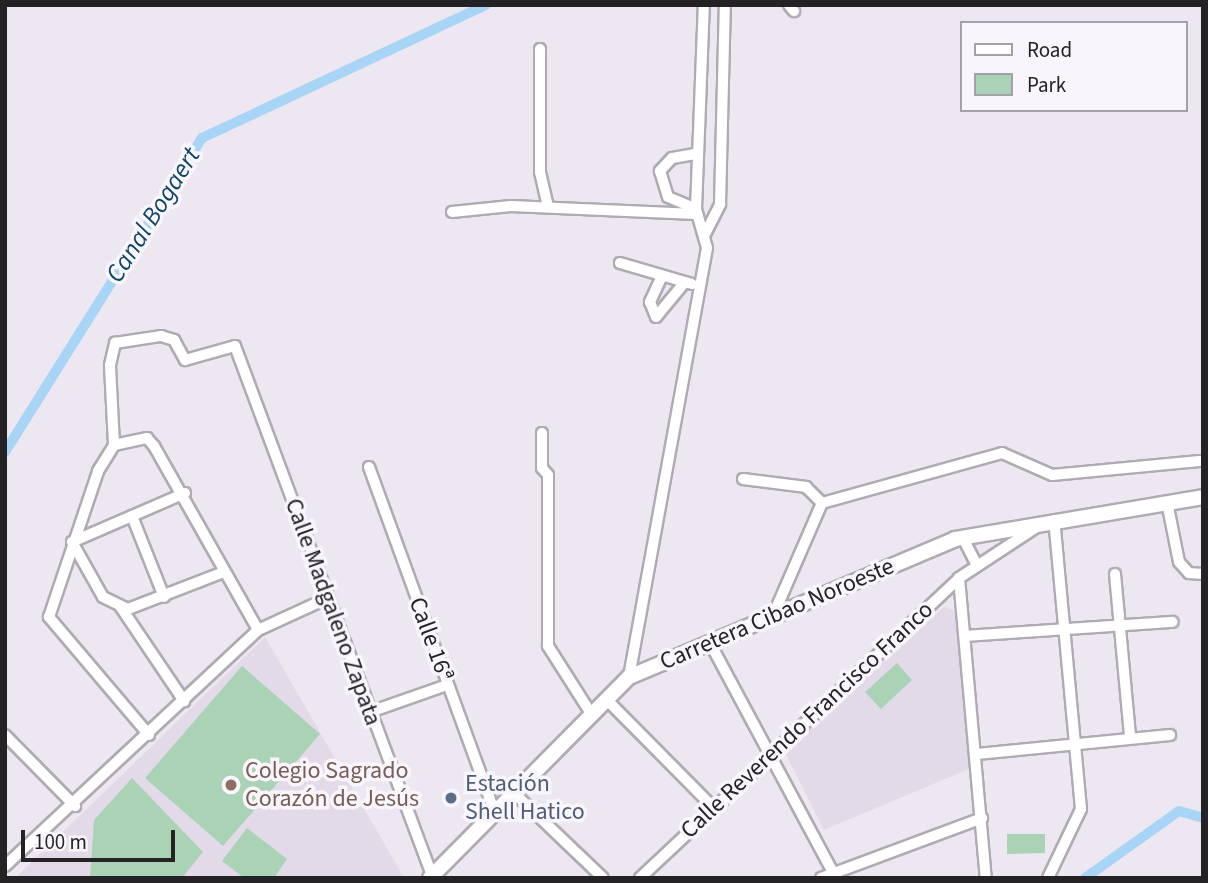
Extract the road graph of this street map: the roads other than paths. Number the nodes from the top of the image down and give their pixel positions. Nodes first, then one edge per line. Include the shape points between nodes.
1 (704, 5) edge
2 (725, 5) edge
3 (540, 49) dead end
4 (695, 154) junction
5 (548, 207) junction
6 (696, 211) junction
7 (452, 212) dead end
8 (704, 236) junction
9 (621, 263) dead end
10 (662, 276) junction
11 (685, 282) junction
12 (701, 286) junction
13 (542, 433) dead end
14 (114, 445) junction
15 (1199, 461) dead end
16 (369, 467) dead end
17 (743, 479) dead end
18 (186, 494) junction
19 (1203, 497) edge
20 (1167, 502) junction
21 (822, 503) junction
22 (132, 516) junction
23 (1051, 520) junction
24 (963, 538) junction
25 (72, 542) junction
26 (978, 565) junction
27 (224, 572) junction
28 (1115, 574) dead end
29 (1203, 574) edge
30 (959, 578) junction
31 (164, 597) junction
32 (328, 598) junction
33 (120, 606) junction
34 (772, 618) junction
35 (1173, 622) dead end
36 (1121, 626) junction
37 (258, 630) junction
38 (1064, 631) junction
39 (966, 636) junction
40 (710, 643) junction
41 (629, 677) junction
42 (447, 685) junction
43 (184, 701) junction
44 (608, 701) junction
45 (370, 712) junction
46 (592, 715) junction
47 (5, 735) edge
48 (149, 735) junction
49 (1170, 735) dead end
50 (1130, 737) junction
51 (1072, 743) junction
52 (773, 750) junction
53 (977, 754) junction
54 (513, 792) junction
55 (75, 806) junction
56 (712, 806) junction
57 (494, 811) junction
58 (982, 818) junction
59 (5, 866) edge
60 (835, 875) edge
61 (432, 877) edge
62 (985, 877) edge
63 (603, 878) edge
64 (640, 878) edge
65 (821, 878) edge
66 (1048, 878) edge

1 - 4 street
2 - 8 street via 720,204
3 - 5 street via 540,172
4 - 6 street
4 - 6 street via 672,158 660,171 668,197
5 - 6 street
5 - 7 street
6 - 8 street
8 - 12 street
9 - 10 street
10 - 11 street
10 - 11 street via 650,302 656,317
11 - 12 street
12 - 41 street
13 - 46 street via 542,468 548,475 548,646
14 - 18 street via 147,438
14 - 25 street
14 - 32 street, Calle Madgaleno Zapata via 110,365 115,343 161,336 174,340 186,360 235,346
15 - 21 street via 1052,475 1002,453
16 - 42 street, Calle 16ª
17 - 21 street via 806,487
18 - 22 street
18 - 27 street
19 - 20 main road, Carretera Cibao Noroeste
20 - 23 main road, Carretera Cibao Noroeste
20 - 29 street via 1179,562 1189,573
21 - 34 street
22 - 25 street
22 - 31 street
23 - 24 main road, Carretera Cibao Noroeste
23 - 26 street, Calle Reverendo Francisco Franco
23 - 38 street
24 - 26 street
24 - 34 main road, Carretera Cibao Noroeste
25 - 33 street via 103,597
25 - 48 street via 49,617
26 - 30 street, Calle Reverendo Francisco Franco
27 - 31 street
27 - 37 street
28 - 36 street
30 - 39 street
30 - 52 street, Calle Reverendo Francisco Franco
31 - 33 street via 136,608
32 - 37 street
32 - 45 street, Calle Madgaleno Zapata
33 - 43 street
34 - 40 main road, Carretera Cibao Noroeste
35 - 36 street
36 - 38 street
36 - 50 street
37 - 43 street
38 - 39 street
38 - 51 street
39 - 53 street
40 - 41 main road, Carretera Cibao Noroeste
40 - 52 street
41 - 44 main road, Carretera Cibao Noroeste
42 - 45 street
42 - 57 street, Calle 16ª
43 - 48 street
44 - 46 main road, Carretera Cibao Noroeste
44 - 56 street
45 - 61 street, Calle Madgaleno Zapata
46 - 54 main road, Carretera Cibao Noroeste
47 - 55 street
48 - 55 street
49 - 50 street
50 - 51 street
51 - 53 street
51 - 66 street via 1081,810
52 - 56 street, Calle Reverendo Francisco Franco
52 - 60 street
53 - 58 street
54 - 57 main road, Carretera Cibao Noroeste
54 - 63 street
55 - 59 street
56 - 64 street, Calle Reverendo Francisco Franco
57 - 61 main road, Carretera Cibao Noroeste
58 - 60 street
58 - 62 street
60 - 65 street

